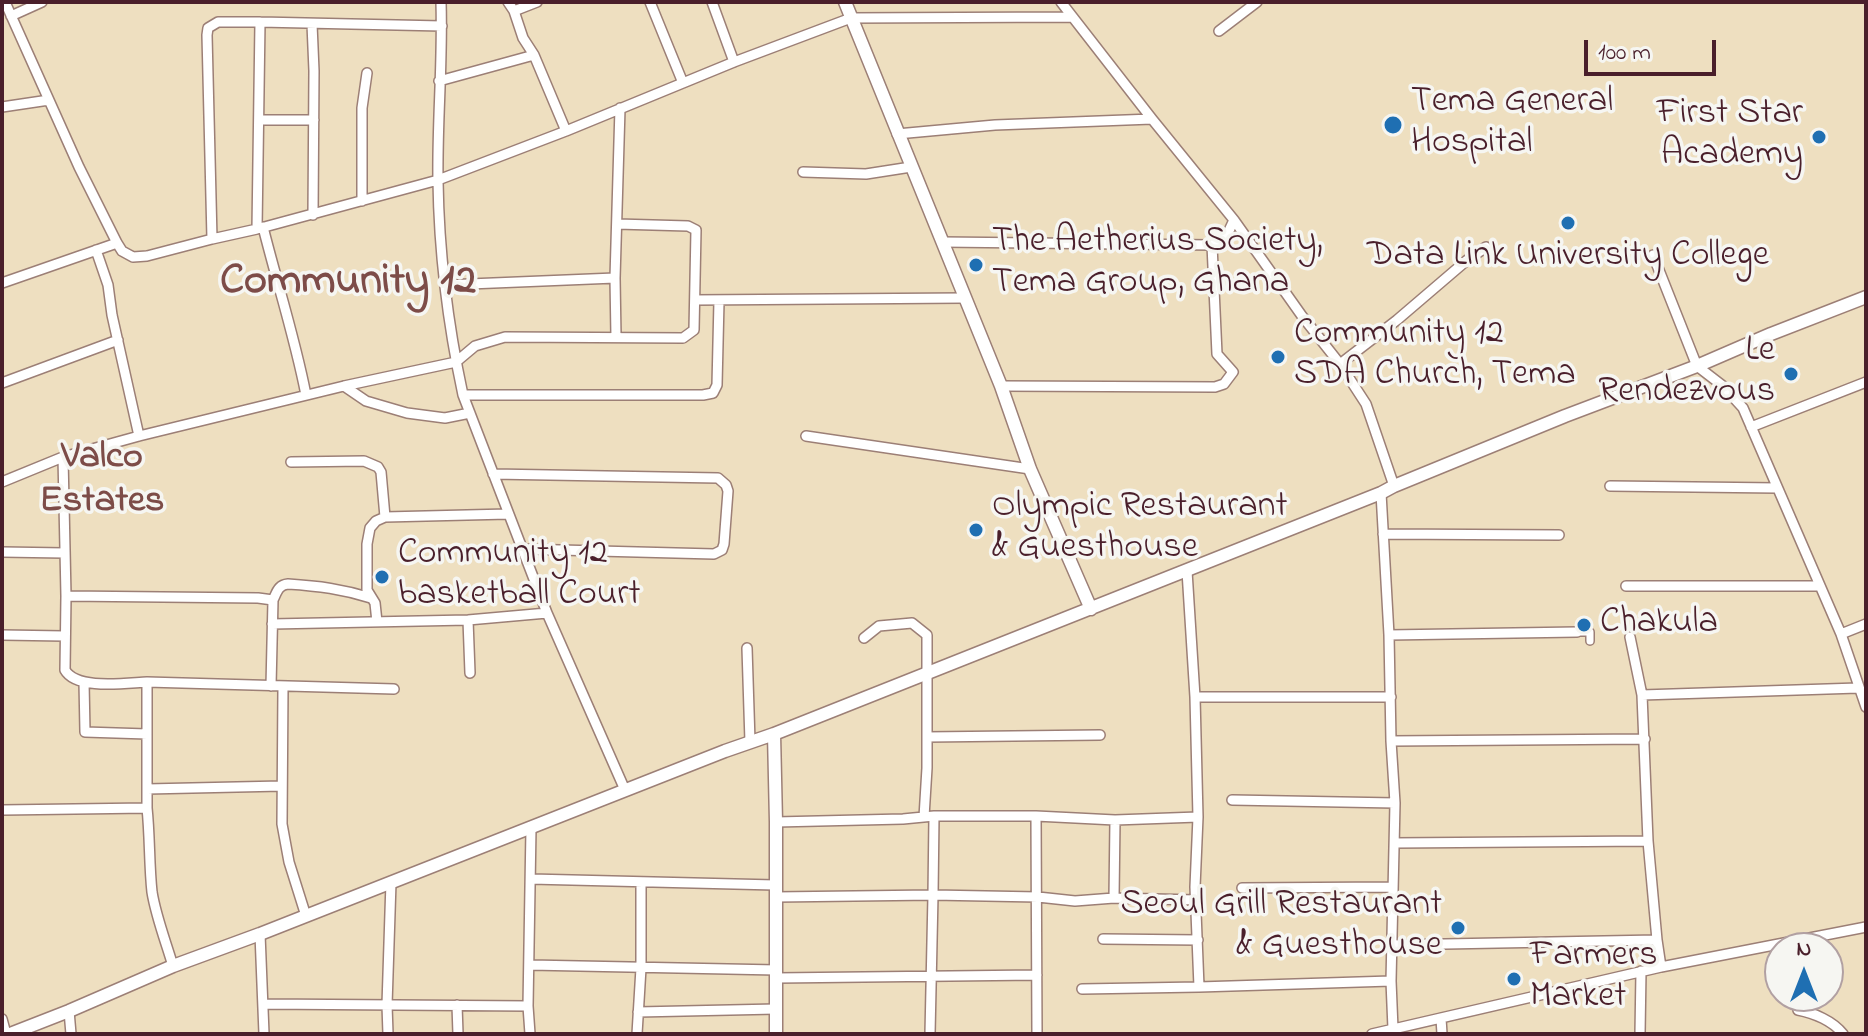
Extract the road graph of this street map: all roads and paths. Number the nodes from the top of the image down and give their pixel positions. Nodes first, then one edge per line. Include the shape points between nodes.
1 (5, 2) edge
2 (42, 2) edge
3 (441, 2) edge
4 (537, 2) edge
5 (650, 2) edge
6 (712, 2) edge
7 (845, 2) edge
8 (1061, 2) edge
9 (1257, 2) edge
10 (511, 7) edge
11 (11, 16) junction
12 (1072, 17) junction
13 (851, 18) junction
14 (260, 22) junction
15 (312, 24) junction
16 (442, 26) junction
17 (1219, 31) dead end
18 (534, 55) junction
19 (734, 62) junction
20 (367, 73) dead end
21 (439, 81) junction
22 (683, 83) junction
23 (49, 100) junction
24 (2, 107) edge
25 (620, 108) junction
26 (1152, 119) junction
27 (259, 120) junction
28 (314, 120) junction
29 (566, 131) junction
30 (897, 134) junction
31 (911, 167) junction
32 (803, 172) dead end
33 (438, 180) junction
34 (362, 201) junction
35 (313, 215) junction
36 (1234, 220) junction
37 (617, 224) junction
38 (260, 228) junction
39 (212, 239) junction
40 (942, 242) junction
41 (117, 243) junction
42 (1212, 245) junction
43 (1486, 247) dead end
44 (96, 250) junction
45 (1653, 255) dead end
46 (615, 278) junction
47 (2, 283) edge
48 (445, 285) junction
49 (1866, 297) edge
50 (964, 298) junction
51 (695, 300) junction
52 (719, 301) junction
53 (616, 337) junction
54 (118, 340) junction
55 (456, 362) junction
56 (1340, 364) junction
57 (1697, 366) junction
58 (1866, 382) edge
59 (2, 383) edge
60 (344, 386) junction
61 (1001, 386) junction
62 (306, 395) junction
63 (463, 395) junction
64 (470, 413) junction
65 (1751, 427) junction
66 (139, 436) junction
67 (806, 436) dead end
68 (63, 457) junction
69 (291, 462) dead end
70 (1030, 469) junction
71 (493, 474) junction
72 (2, 482) edge
73 (1394, 486) junction
74 (1610, 486) dead end
75 (1777, 488) junction
76 (1381, 493) junction
77 (508, 514) junction
78 (385, 517) junction
79 (1383, 534) junction
80 (1559, 535) dead end
81 (522, 549) junction
82 (2, 552) edge
83 (64, 553) junction
84 (1187, 571) junction
85 (1626, 586) dead end
86 (1820, 586) junction
87 (66, 596) junction
88 (371, 598) junction
89 (273, 600) junction
90 (1091, 609) junction
91 (547, 613) junction
92 (468, 620) junction
93 (377, 622) junction
94 (272, 624) junction
95 (1866, 624) edge
96 (1577, 632) joint
97 (1841, 634) junction
98 (2, 635) edge
99 (1389, 635) junction
100 (64, 636) junction
101 (1630, 637) dead end
102 (864, 638) dead end
103 (1590, 641) dead end
104 (747, 648) dead end
105 (470, 673) dead end
106 (926, 673) junction
107 (84, 682) junction
108 (147, 682) junction
109 (271, 686) junction
110 (283, 687) junction
111 (1858, 688) junction
112 (394, 689) dead end
113 (1642, 695) junction
114 (1195, 697) junction
115 (1391, 697) junction
116 (1866, 707) edge
117 (147, 734) junction
118 (774, 734) junction
119 (1100, 735) dead end
120 (927, 737) junction
121 (1645, 739) junction
122 (1391, 741) junction
123 (750, 742) junction
124 (282, 786) junction
125 (147, 789) junction
126 (625, 790) junction
127 (1232, 800) dead end
128 (1395, 803) junction
129 (147, 808) junction
130 (2, 810) edge
131 (929, 816) junction
132 (1036, 816) junction
133 (1198, 817) junction
134 (1115, 820) junction
135 (776, 822) junction
136 (531, 828) junction
137 (1648, 841) junction
138 (1395, 843) junction
139 (531, 879) junction
140 (391, 882) junction
141 (641, 883) junction
142 (1393, 887) junction
143 (1242, 888) dead end
144 (776, 891) junction
145 (933, 895) junction
146 (1038, 897) junction
147 (1114, 898) junction
148 (1196, 900) junction
149 (306, 916) junction
150 (1866, 927) edge
151 (260, 934) junction
152 (1103, 939) dead end
153 (1198, 940) junction
154 (1657, 940) junction
155 (1392, 945) junction
156 (530, 965) junction
157 (173, 966) junction
158 (1661, 967) junction
159 (641, 968) junction
160 (1641, 971) junction
161 (777, 974) junction
162 (932, 975) junction
163 (1037, 975) junction
164 (1391, 981) junction
165 (1199, 987) junction
166 (1082, 989) dead end
167 (264, 1004) junction
168 (387, 1005) junction
169 (457, 1005) junction
170 (528, 1006) junction
171 (776, 1009) junction
172 (69, 1011) junction
173 (638, 1012) junction
174 (1803, 1012) edge
175 (1441, 1018) junction
176 (2, 1019) edge
177 (1393, 1029) junction
178 (8, 1034) edge
179 (71, 1034) edge
180 (264, 1034) edge
181 (388, 1034) edge
182 (458, 1034) edge
183 (530, 1034) edge
184 (637, 1034) edge
185 (776, 1034) edge
186 (930, 1034) edge
187 (1037, 1034) edge
188 (1372, 1034) edge
189 (1442, 1034) edge
190 (1640, 1034) edge
191 (1843, 1034) edge

1 - 11 street
2 - 11 street
3 - 16 street
4 - 10 street
5 - 22 street
6 - 19 street
7 - 13 street
8 - 12 street
9 - 17 street
10 - 18 street
11 - 23 street
12 - 13 street
12 - 26 street
13 - 19 street
13 - 30 street
14 - 15 street
14 - 27 street
14 - 39 street via 218,22 208,28
15 - 16 street
15 - 28 street
16 - 21 street
18 - 21 street
18 - 29 street
19 - 22 street
20 - 34 street
21 - 33 street
22 - 25 street
23 - 24 street
23 - 41 street
25 - 29 street
25 - 37 street
26 - 30 street
26 - 36 street
27 - 28 street
27 - 38 street
28 - 35 street
29 - 33 street
30 - 31 street
31 - 32 street via 866,174
31 - 40 street
33 - 34 street
33 - 48 street
34 - 35 street
35 - 38 street
36 - 42 street via 1226,237
36 - 56 street
37 - 46 street
37 - 51 street via 696,230
38 - 39 street
38 - 62 street
39 - 41 street via 133,257
40 - 42 street
40 - 50 street
41 - 44 street
42 - 61 street via 1217,354 1233,372 1224,384
43 - 56 street
44 - 47 street
44 - 54 street
45 - 57 street
46 - 48 street
46 - 53 street
48 - 55 street
49 - 57 street
50 - 52 street
50 - 61 street
51 - 52 street
51 - 53 street via 694,330 683,338
52 - 63 street via 713,393
53 - 55 street via 505,337 475,346
54 - 59 street
54 - 66 street
55 - 60 street
55 - 63 street
56 - 73 street via 1366,404
57 - 65 street via 1738,402
57 - 73 street
58 - 65 street
60 - 62 street
60 - 64 street via 366,401 407,413 445,418
61 - 70 street
62 - 66 street
63 - 64 street
64 - 71 street
65 - 75 street
66 - 68 street
67 - 70 street
68 - 72 street
68 - 83 street
69 - 78 street via 372,463 381,472
70 - 90 street
71 - 77 street
71 - 81 street via 718,478 728,491 724,544 714,554
73 - 76 street
74 - 75 street
75 - 86 street
76 - 79 street
76 - 84 street
77 - 78 street
77 - 81 street
78 - 88 street via 370,528 367,544
79 - 80 street
79 - 99 street
81 - 91 street
82 - 83 street
83 - 87 street
84 - 90 street
84 - 114 street
85 - 86 street
86 - 97 street
87 - 89 street
87 - 100 street
88 - 89 street via 326,586 288,584 278,588
88 - 93 street
89 - 94 street
90 - 106 street
91 - 92 street
91 - 126 street
92 - 93 street
92 - 105 street
93 - 94 street
94 - 109 street
95 - 97 street
96 - 99 street
96 - 103 street via 1590,632
97 - 111 street
98 - 100 street
99 - 115 street
100 - 107 street via 67,675
101 - 113 street
102 - 106 street via 879,626 912,623 927,635
104 - 123 street
106 - 118 street
106 - 120 street
107 - 108 street
107 - 117 street via 85,732
108 - 109 street
108 - 117 street
109 - 110 street
110 - 112 street
110 - 124 street
111 - 113 street
111 - 116 street
113 - 121 street
114 - 115 street
114 - 133 street
115 - 122 street
117 - 125 street
118 - 123 street
118 - 135 street
119 - 120 street
120 - 131 street
121 - 122 street
121 - 137 street
122 - 128 street
123 - 126 street
124 - 125 street
124 - 149 street via 289,862
125 - 129 street
126 - 136 street
127 - 128 street
128 - 138 street
129 - 130 street
129 - 157 street via 152,890
131 - 132 street
131 - 135 street
131 - 145 street
132 - 134 street
132 - 146 street
133 - 134 street
133 - 148 street
134 - 147 street
135 - 144 street
136 - 139 street
136 - 140 street
137 - 138 street
137 - 154 street
138 - 142 street
139 - 141 street
139 - 156 street
140 - 149 street
140 - 168 street
141 - 144 street
141 - 159 street
142 - 143 street
142 - 155 street
144 - 145 street
144 - 161 street
145 - 146 street
145 - 162 street
146 - 147 street
146 - 163 street
147 - 148 street
148 - 153 street
149 - 151 street
150 - 158 street
151 - 157 street
151 - 167 street
152 - 153 street
153 - 165 street
154 - 155 street
154 - 158 street
155 - 164 street
156 - 159 street
156 - 170 street
157 - 172 street
158 - 160 street
159 - 161 street
159 - 173 street
160 - 175 street
160 - 190 street
161 - 162 street
161 - 171 street
162 - 163 street
162 - 186 street
163 - 187 street
164 - 165 street
164 - 177 street
165 - 166 street
167 - 168 street
167 - 180 street
168 - 169 street
168 - 181 street
169 - 170 street
169 - 182 street
170 - 183 street
171 - 173 street
171 - 185 street
172 - 178 street
172 - 179 street
173 - 184 street
174 - 191 street
175 - 177 street
175 - 189 street
176 - 178 street
177 - 188 street

